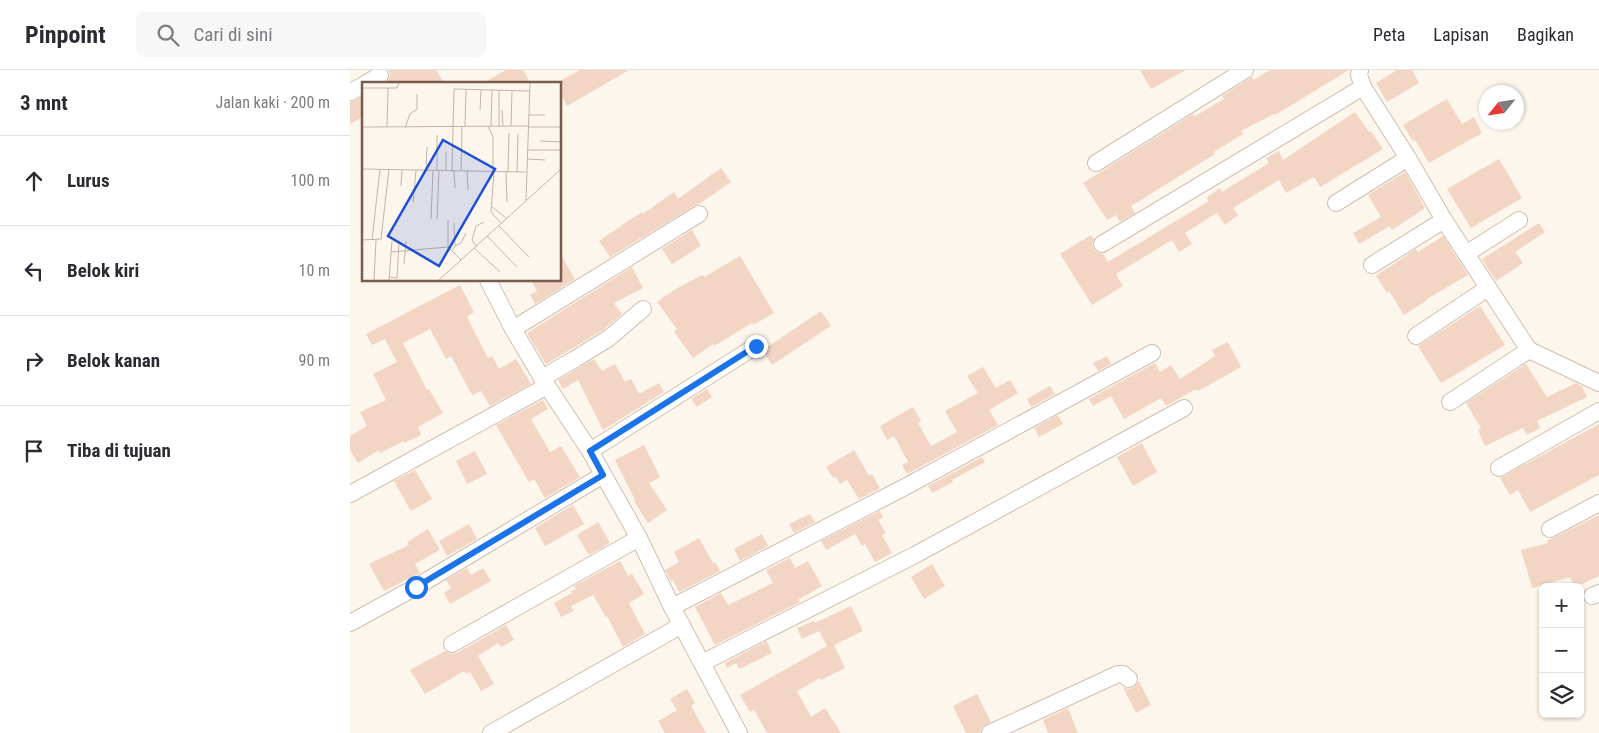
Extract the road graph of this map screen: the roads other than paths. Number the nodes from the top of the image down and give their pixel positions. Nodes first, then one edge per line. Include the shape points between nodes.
1 (1245, 70) edge
2 (1360, 70) edge
3 (381, 76) edge
4 (369, 82) edge
5 (362, 86) edge
6 (1363, 87) junction
7 (350, 92) edge
8 (1408, 158) junction
9 (1096, 163) dead end
10 (1336, 203) dead end
11 (699, 214) dead end
12 (1444, 220) junction
13 (1519, 220) dead end
14 (1102, 244) dead end
15 (1466, 254) junction
16 (1372, 264) dead end
17 (489, 281) edge
18 (1488, 288) junction
19 (644, 309) dead end
20 (513, 329) junction
21 (1416, 336) dead end
22 (756, 346) dead end
23 (1529, 350) junction
24 (1152, 353) dead end
25 (545, 382) junction
26 (1599, 383) edge
27 (1450, 402) dead end
28 (1184, 408) dead end
29 (1599, 411) edge
30 (590, 451) junction
31 (1499, 468) dead end
32 (603, 475) junction
33 (350, 494) edge
34 (1599, 503) edge
35 (1550, 529) dead end
36 (639, 538) junction
37 (672, 607) junction
38 (350, 623) edge
39 (682, 625) junction
40 (452, 644) dead end
41 (702, 663) junction
42 (1129, 678) dead end
43 (735, 732) edge
44 (491, 733) edge
45 (990, 733) edge

1 - 9 street
2 - 6 street
3 - 4 street
5 - 7 street
6 - 8 street
6 - 14 street
8 - 10 street
8 - 12 street
11 - 20 street
12 - 15 street
12 - 16 street
13 - 15 street
15 - 18 street
17 - 20 street
18 - 21 street
18 - 23 street
19 - 25 street via 609,338
20 - 25 street
22 - 30 street
23 - 26 street
23 - 27 street
24 - 37 street via 903,488
25 - 30 street
25 - 33 street
28 - 41 street via 915,555
29 - 31 street
30 - 32 street
32 - 36 street
32 - 38 street
34 - 35 street
36 - 37 street
36 - 40 street
37 - 39 street
39 - 41 street
39 - 44 street
41 - 43 street
42 - 45 street via 1118,674

